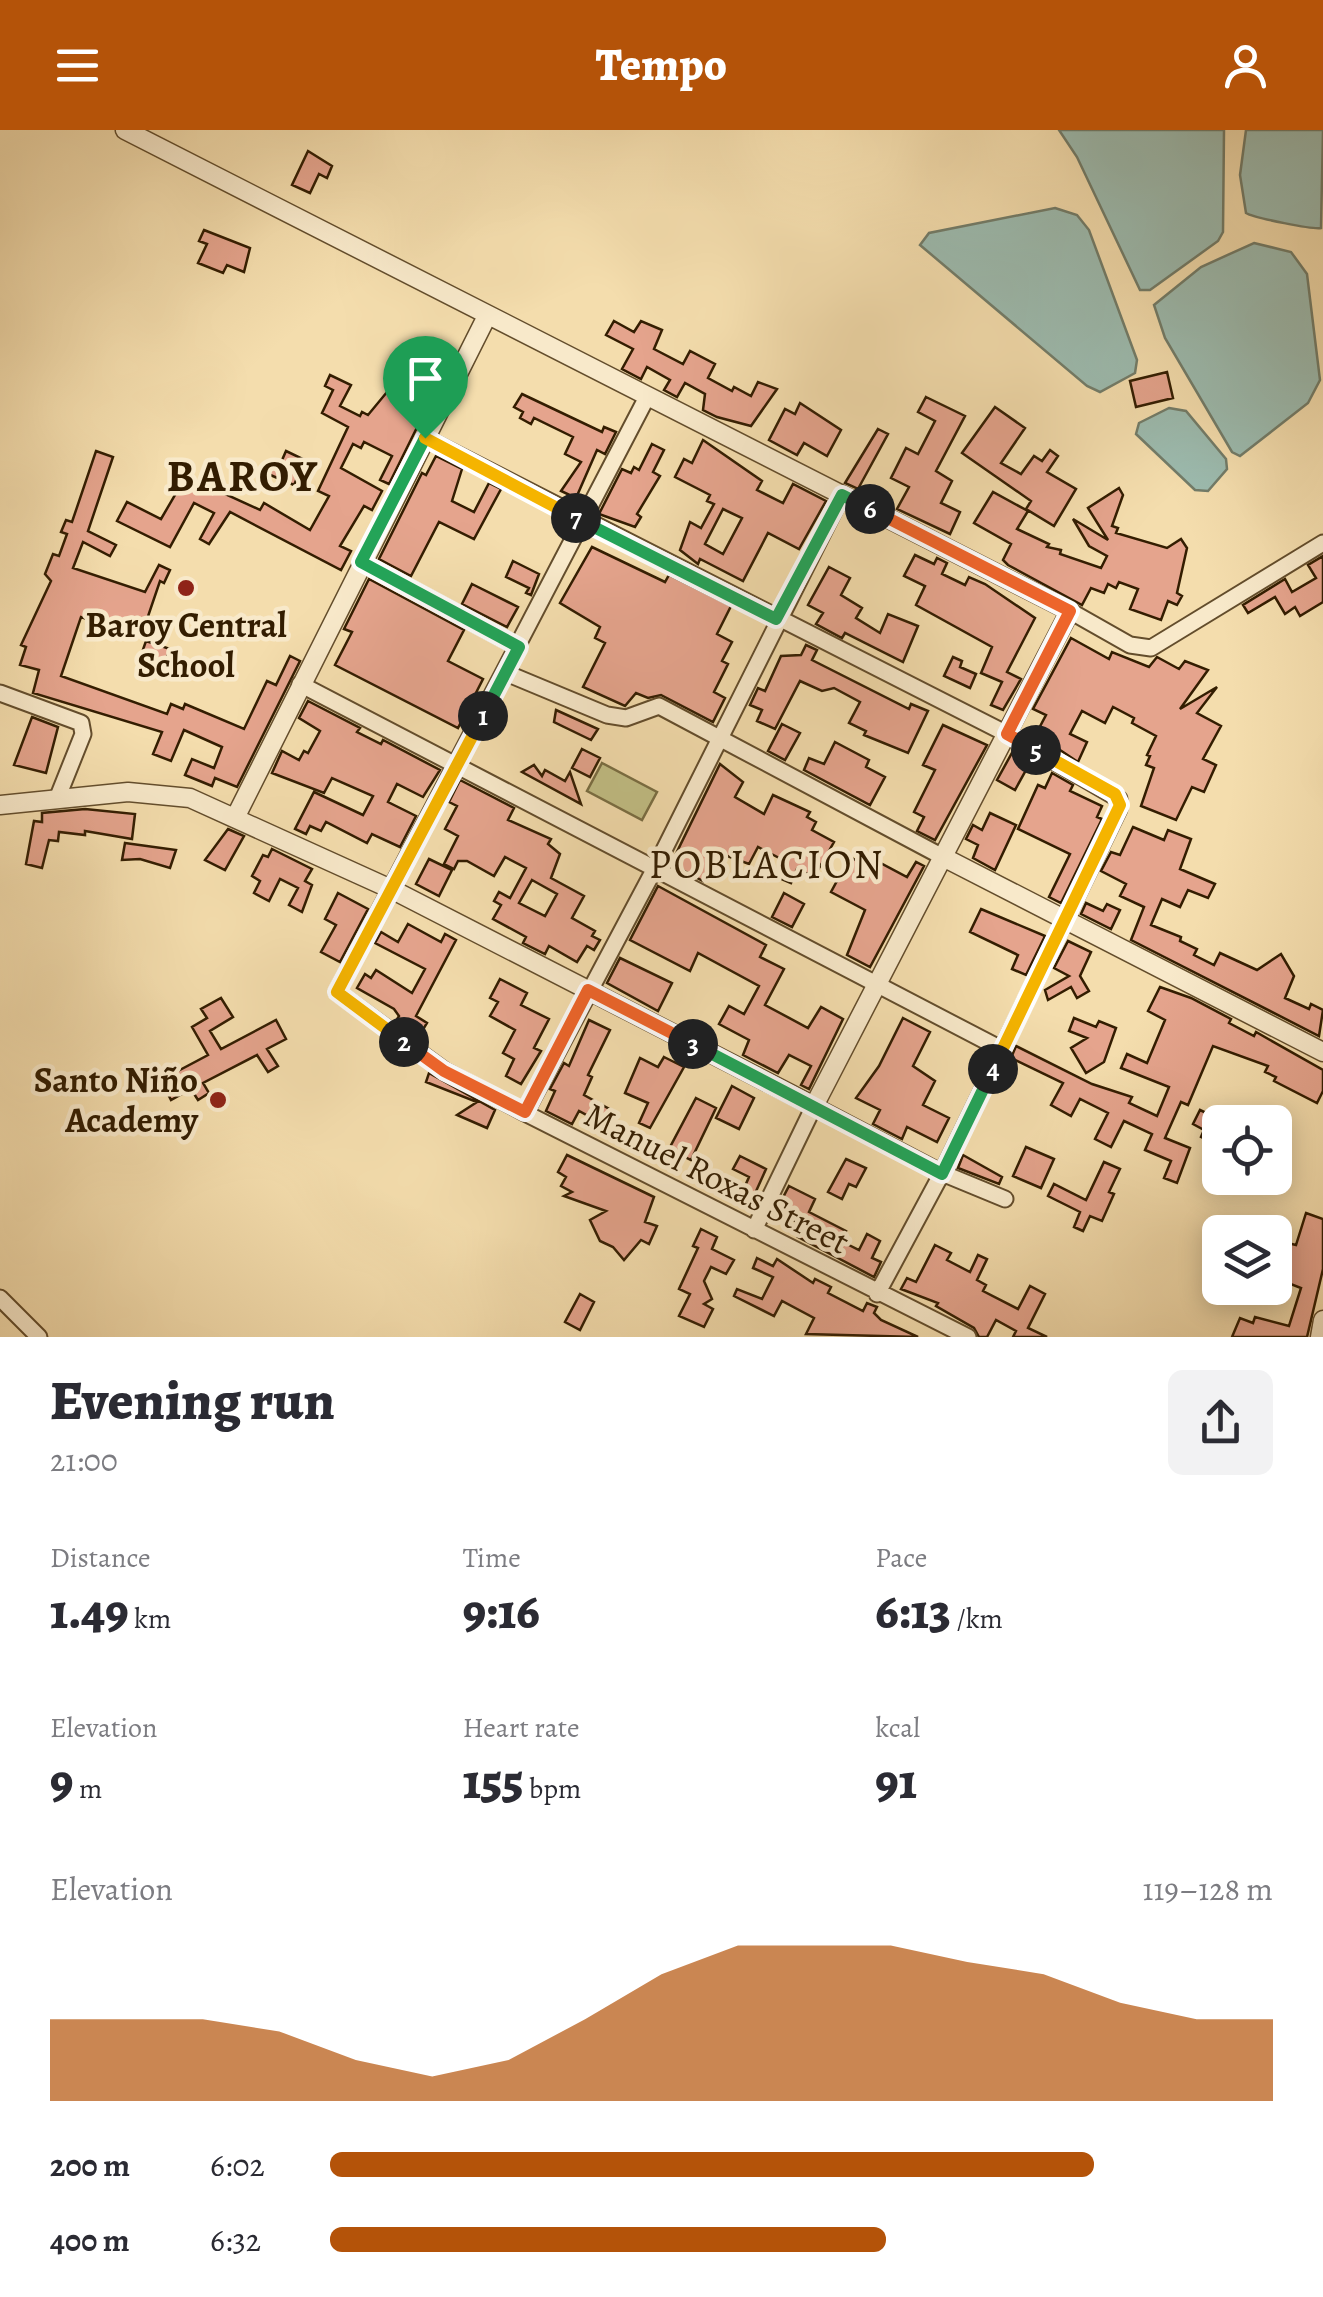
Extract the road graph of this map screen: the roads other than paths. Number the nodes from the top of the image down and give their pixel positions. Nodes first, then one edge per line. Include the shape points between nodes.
1 (125, 130) edge
2 (487, 316) junction
3 (647, 397) junction
4 (425, 438) junction
5 (842, 495) junction
6 (584, 522) junction
7 (1323, 543) edge
8 (361, 562) junction
9 (1070, 611) junction
10 (776, 619) junction
11 (519, 647) junction
12 (506, 673) junction
13 (300, 684) junction
14 (0, 694) edge
15 (1007, 734) junction
16 (719, 736) junction
17 (458, 764) junction
18 (57, 800) junction
19 (0, 805) edge
20 (235, 818) junction
21 (940, 856) junction
22 (654, 870) junction
23 (392, 890) junction
24 (1066, 921) junction
25 (874, 984) junction
26 (588, 990) junction
27 (1002, 1050) junction
28 (1323, 1052) edge
29 (814, 1106) junction
30 (525, 1112) junction
31 (942, 1174) junction
32 (1004, 1199) dead end
33 (754, 1230) junction
34 (877, 1294) junction
35 (0, 1298) edge
36 (1323, 1320) edge
37 (39, 1337) edge
38 (968, 1337) edge
39 (1320, 1337) edge

1 - 2 street
2 - 3 street
2 - 4 street
3 - 5 street
3 - 6 street
4 - 6 street
4 - 8 street
5 - 9 street
5 - 10 street
6 - 10 street
6 - 11 street
7 - 9 street via 1163,644 1142,649
8 - 11 street
8 - 13 street
9 - 15 street
10 - 15 street
10 - 16 street
11 - 12 street
12 - 16 street via 608,715 626,718 660,706
12 - 17 street
13 - 17 street
13 - 20 street
14 - 18 street via 80,722 82,734
15 - 21 street
15 - 24 street via 1119,799
16 - 21 street
16 - 22 street
17 - 22 street
17 - 23 street
18 - 19 street
18 - 20 street via 158,793 190,798
20 - 23 street
21 - 24 street
21 - 25 street
22 - 25 street
22 - 26 street
23 - 26 street
23 - 30 street, Manuel Roxas Street via 337,992 444,1071
24 - 27 street
24 - 28 street
25 - 27 street
25 - 29 street
26 - 29 street
26 - 30 street
27 - 31 street
29 - 31 street
29 - 33 street
30 - 33 street, Manuel Roxas Street
31 - 32 street
31 - 34 street
33 - 34 street, Manuel Roxas Street
34 - 38 street, Manuel Roxas Street
35 - 37 street
36 - 39 street

